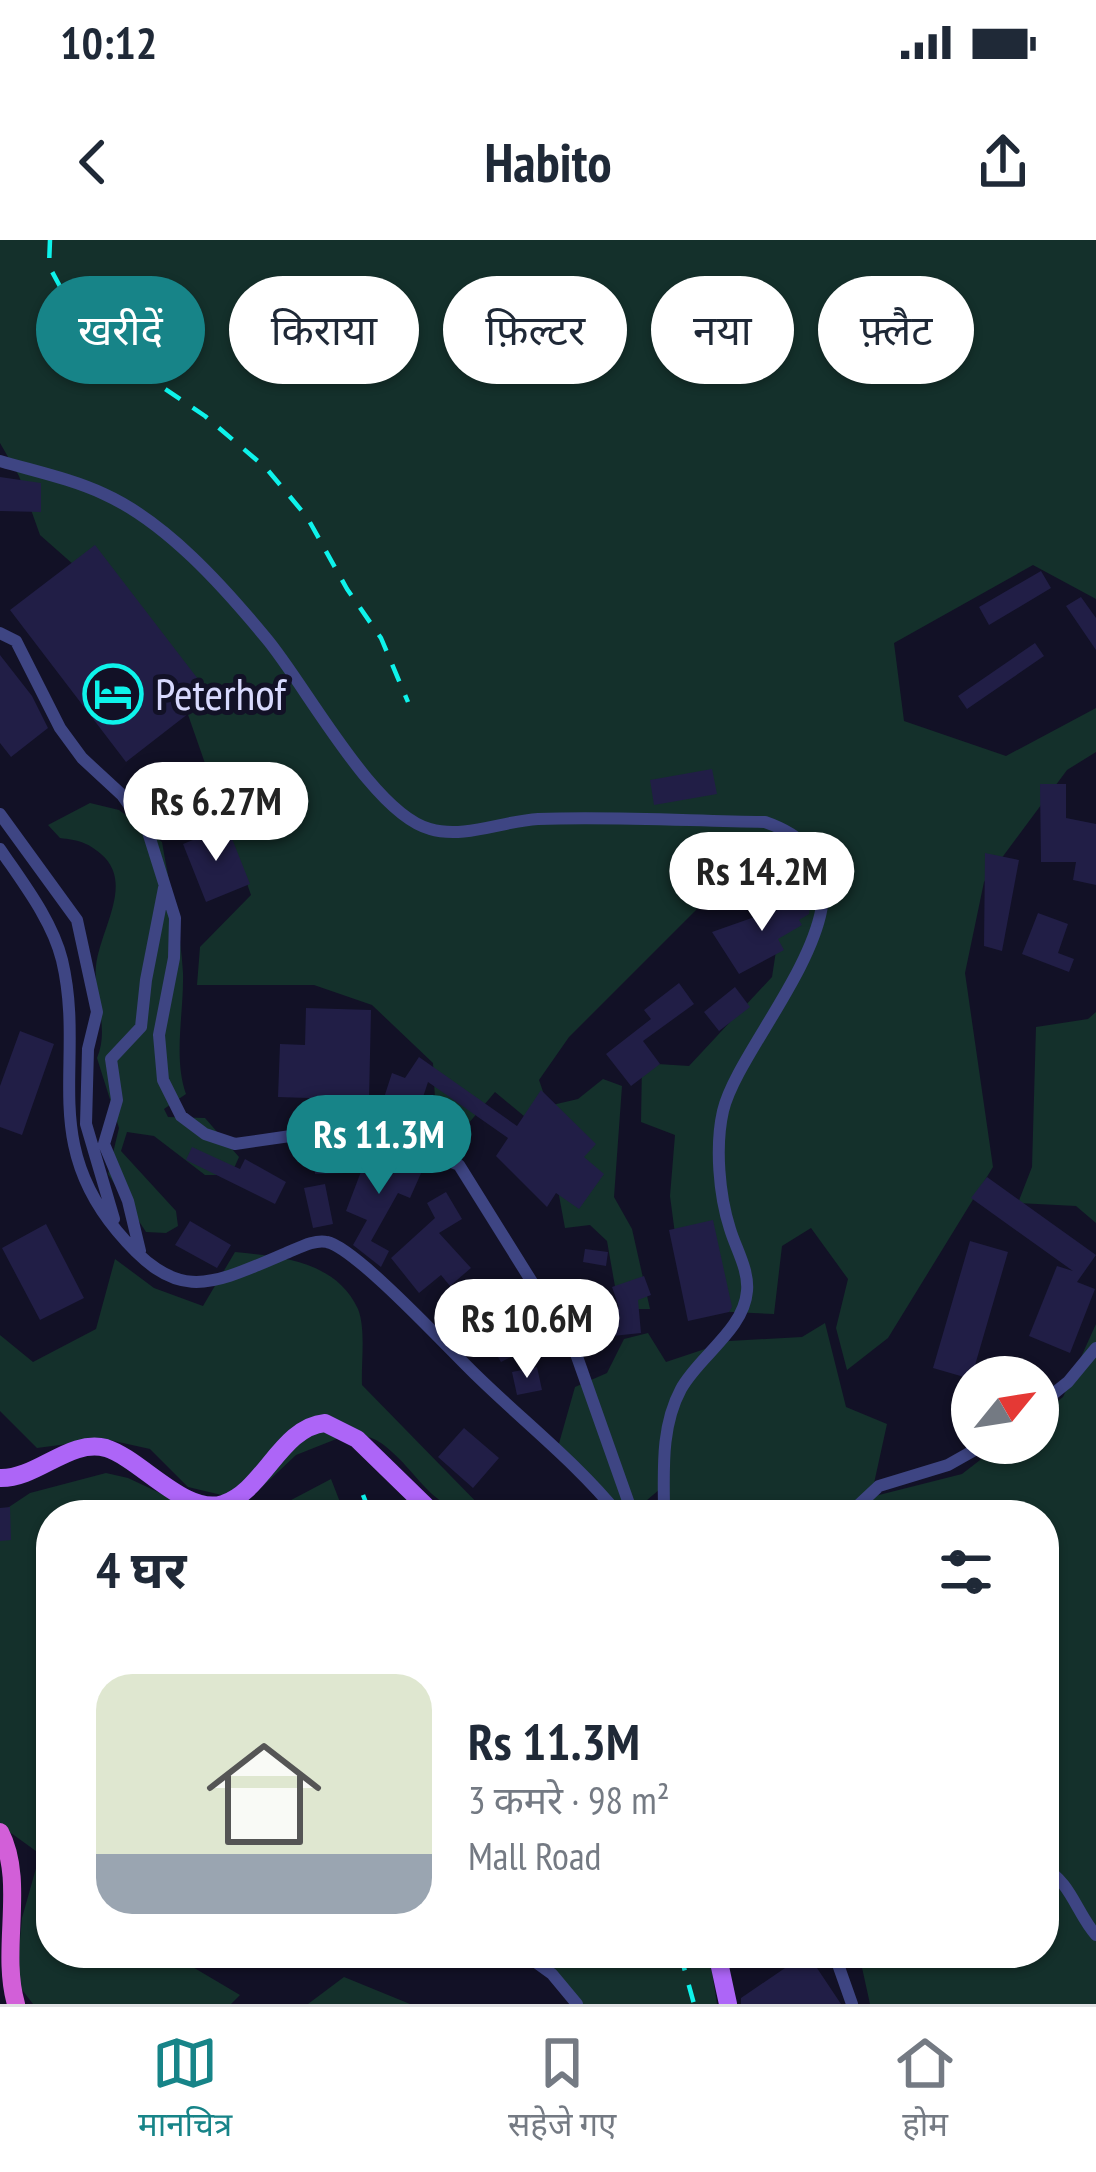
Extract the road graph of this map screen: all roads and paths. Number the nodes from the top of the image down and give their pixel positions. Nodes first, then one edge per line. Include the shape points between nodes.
1 (0, 461) edge
2 (0, 633) edge
3 (0, 814) edge
4 (0, 849) edge
5 (165, 881) junction
6 (118, 1232) junction
7 (141, 1253) junction
8 (1096, 1348) edge
9 (1059, 1389) edge
10 (951, 1463) edge
11 (0, 1478) edge
12 (199, 1500) edge
13 (228, 1500) edge
14 (420, 1500) edge
15 (606, 1500) edge
16 (628, 1500) edge
17 (664, 1500) edge
18 (864, 1500) edge
19 (0, 1832) edge
20 (1059, 1879) edge
21 (1096, 1935) edge
22 (544, 1968) edge
23 (720, 1968) edge
24 (839, 1968) edge
25 (16, 2004) edge
26 (577, 2004) edge
27 (728, 2004) edge
28 (852, 2004) edge

1 - 17 street via 103,493 166,536 267,639 402,816 427,829 451,833 534,819 765,822 811,853 823,888 814,940 730,1090 721,1122 724,1210 747,1291 738,1317 674,1404
2 - 5 street via 16,641 82,758 148,832
3 - 6 street via 76,920 97,1012 86,1124
4 - 6 street via 61,956 71,1142
5 - 7 street via 141,1027 111,1059 117,1100 104,1144
5 - 16 street via 174,958 159,1035 163,1080 181,1116 235,1144 376,1133 456,1162 575,1351
6 - 7 street
7 - 15 street via 176,1280 197,1284 317,1241 341,1248
8 - 9 street
10 - 18 street via 879,1486
11 - 12 main road via 95,1446
13 - 14 main road via 305,1430 325,1424 358,1439
19 - 25 highway via 8,1858 4,1970
20 - 21 street
22 - 26 street
23 - 27 main road
24 - 28 street

